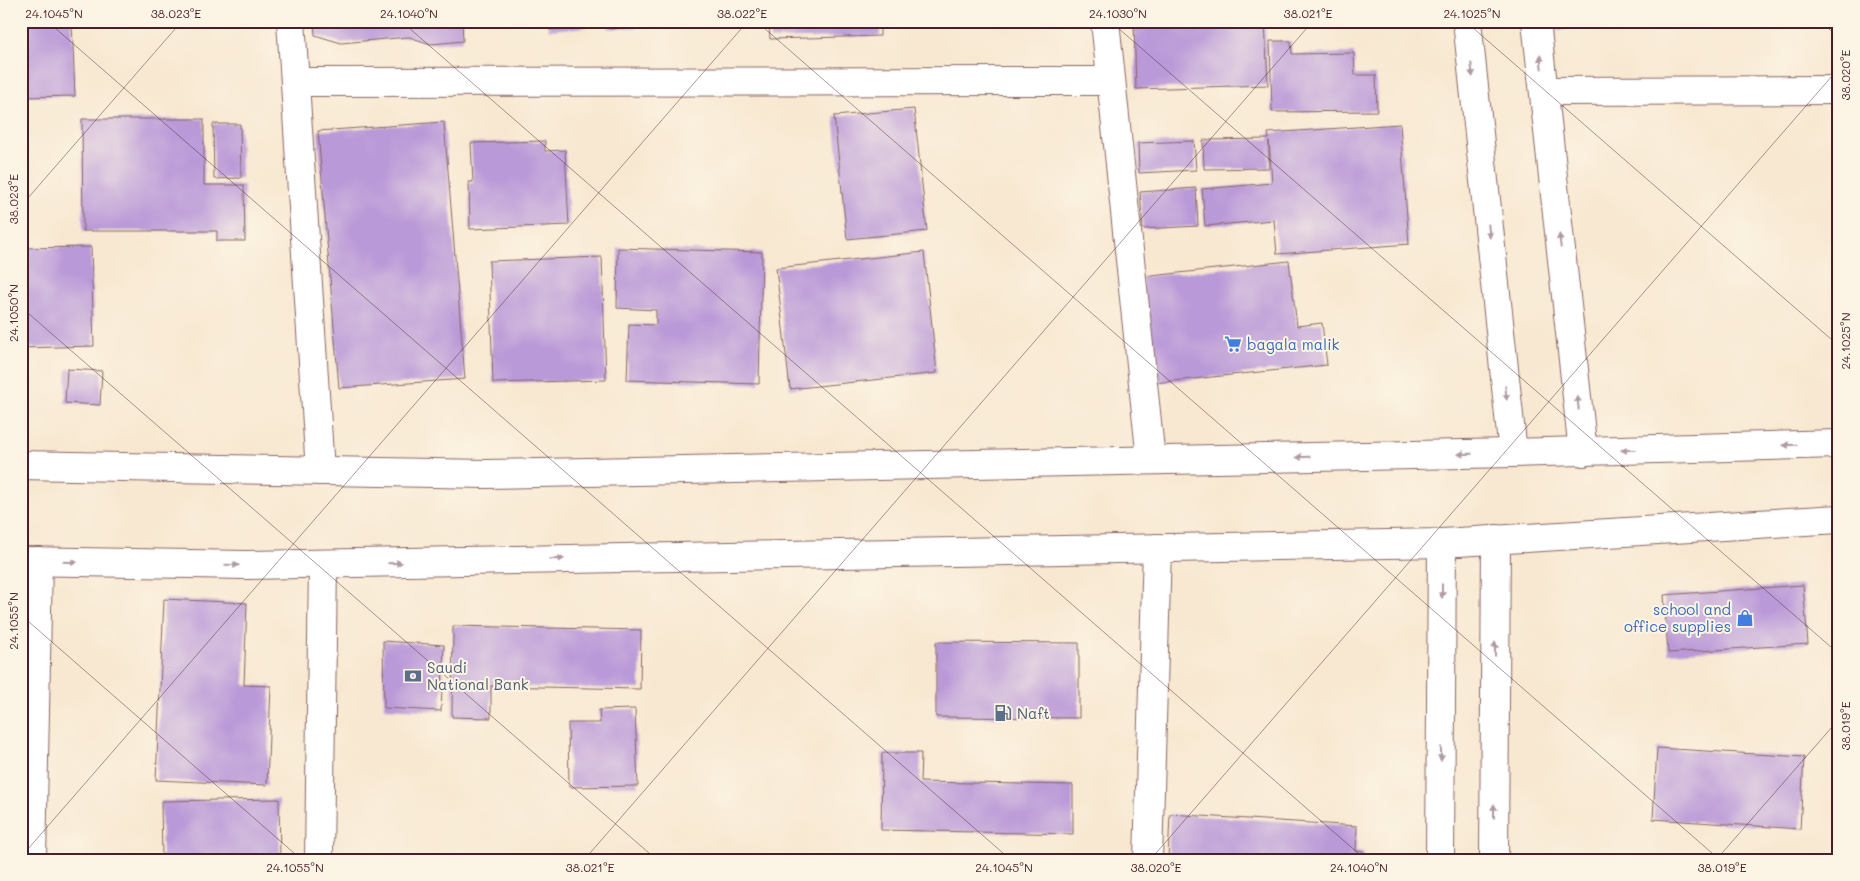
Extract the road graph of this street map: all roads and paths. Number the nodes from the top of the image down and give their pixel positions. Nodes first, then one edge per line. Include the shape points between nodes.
1 (291, 21) edge
2 (1105, 21) edge
3 (1467, 21) edge
4 (1536, 21) edge
5 (1111, 81) junction
6 (295, 82) junction
7 (1544, 90) junction
8 (1839, 90) edge
9 (1839, 444) edge
10 (1583, 452) junction
11 (1513, 453) junction
12 (1150, 460) junction
13 (21, 464) edge
14 (320, 470) junction
15 (1839, 519) edge
16 (1496, 539) junction
17 (1442, 543) junction
18 (1157, 548) junction
19 (29, 561) edge
20 (323, 564) junction
21 (32, 860) edge
22 (319, 860) edge
23 (1148, 860) edge
24 (1440, 860) edge
25 (1494, 860) edge

1 - 6 street
2 - 5 street
3 -> 11 street
7 -> 4 street
5 - 6 street
5 - 12 street
6 - 14 street
7 - 8 street
10 -> 7 street
9 -> 10 street
10 - 11 street
11 -> 12 street
12 - 14 street via 486,474
13 - 14 street
15 - 16 street
16 - 17 street
25 -> 16 street
17 - 18 street
17 -> 24 street
20 -> 18 street
18 - 23 street
19 -> 20 street
19 - 21 street
20 - 22 street

